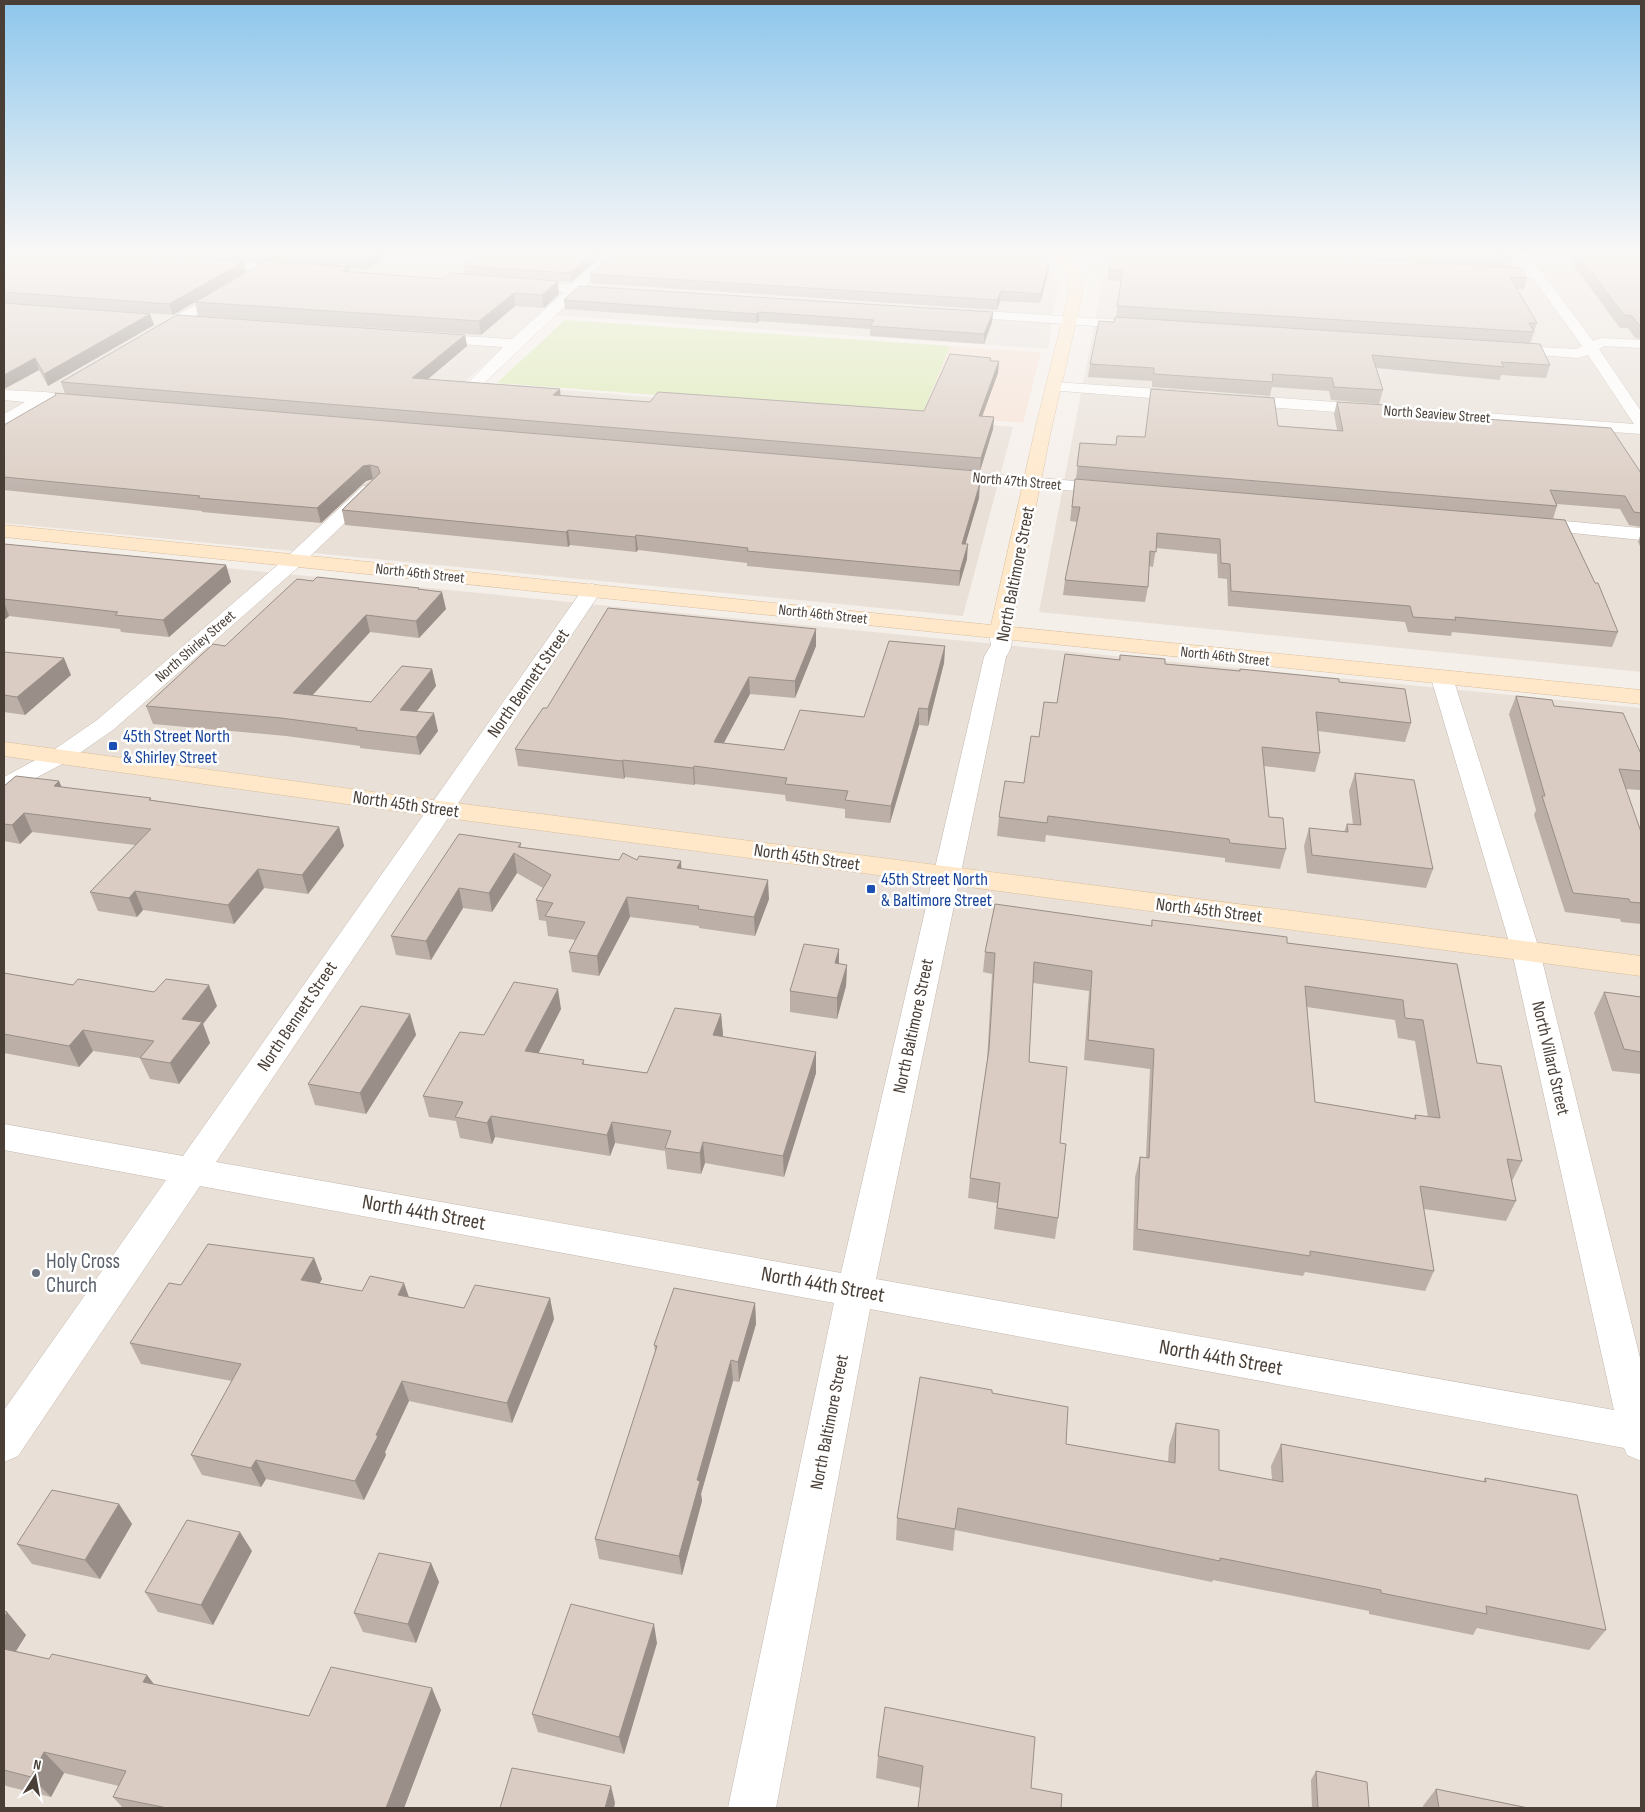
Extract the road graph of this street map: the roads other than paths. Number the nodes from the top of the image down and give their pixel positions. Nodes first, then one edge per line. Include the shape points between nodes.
1 (146, 339) edge
2 (438, 339) edge
3 (521, 339) edge
4 (1065, 339) edge
5 (1584, 339) edge
6 (142, 341) edge
7 (515, 344) junction
8 (1641, 344) edge
9 (1490, 348) edge
10 (1591, 348) junction
11 (67, 384) edge
12 (475, 384) edge
13 (1054, 387) junction
14 (4, 395) edge
15 (42, 398) junction
16 (1203, 398) edge
17 (1223, 399) edge
18 (101, 403) edge
19 (4, 420) edge
20 (1641, 422) edge
21 (1641, 429) edge
22 (920, 473) edge
23 (1033, 483) junction
24 (373, 486) edge
25 (1131, 491) edge
26 (1514, 523) edge
27 (4, 531) edge
28 (1641, 534) edge
29 (294, 560) junction
30 (592, 590) junction
31 (997, 645) junction
32 (1442, 678) junction
33 (1641, 697) edge
34 (4, 749) edge
35 (60, 756) junction
36 (4, 788) edge
37 (440, 809) junction
38 (946, 876) junction
39 (1526, 952) junction
40 (1641, 966) edge
41 (4, 1137) edge
42 (192, 1170) junction
43 (855, 1290) junction
44 (1640, 1436) edge
45 (4, 1443) edge
46 (752, 1808) edge

1 - 6 street
2 - 7 street
3 - 7 street
4 - 13 street, North Baltimore Street
5 - 10 street
7 - 12 street
8 - 10 street via 1602,342
9 - 10 street via 1578,354
10 - 20 street
11 - 15 street
13 - 16 street
13 - 23 street, North Baltimore Street
14 - 15 street
15 - 18 street
15 - 19 street
17 - 21 street, North Seaview Street
22 - 23 street, North 47th Street
23 - 25 street, North 47th Street
23 - 31 street, North Baltimore Street
24 - 29 street, North Shirley Street
26 - 28 street
27 - 29 street, North 46th Street
29 - 30 street, North 46th Street
29 - 35 street, North Shirley Street via 105,725
30 - 31 street, North 46th Street
30 - 37 street, North Bennett Street
31 - 32 street, North 46th Street
31 - 38 street, North Baltimore Street
32 - 33 street, North 46th Street
32 - 39 street, North Villard Street
34 - 35 street, North 45th Street
35 - 36 street, North Shirley Street
35 - 37 street, North 45th Street
37 - 38 street, North 45th Street
37 - 42 street, North Bennett Street
38 - 39 street, North 45th Street
38 - 43 street, North Baltimore Street
39 - 40 street, North 45th Street
39 - 44 street, North Villard Street
41 - 42 street, North 44th Street
42 - 43 street, North 44th Street
42 - 45 street, North Bennett Street
43 - 44 street, North 44th Street
43 - 46 street, North Baltimore Street

